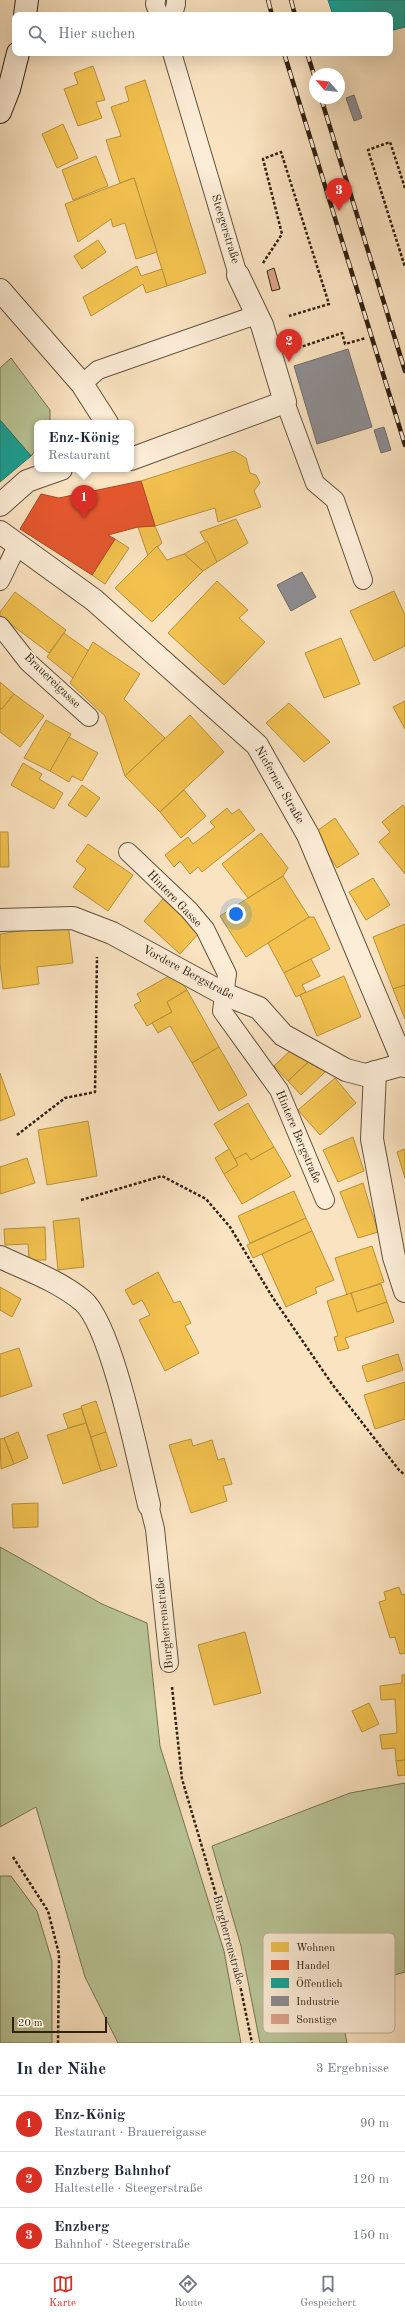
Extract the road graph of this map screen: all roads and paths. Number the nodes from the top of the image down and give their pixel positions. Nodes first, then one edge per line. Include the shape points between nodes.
1 (27, 0) edge
2 (176, 0) edge
3 (25, 12) edge
4 (174, 12) edge
5 (17, 56) edge
6 (173, 56) edge
7 (0, 112) edge
8 (405, 188) edge
9 (262, 264) dead end
10 (405, 267) edge
11 (238, 275) joint
12 (0, 290) edge
13 (256, 316) junction
14 (288, 317) dead end
15 (366, 338) dead end
16 (293, 349) dead end
17 (82, 384) junction
18 (285, 402) junction
19 (106, 420) edge
20 (134, 458) edge
21 (52, 472) edge
22 (0, 504) edge
23 (0, 532) edge
24 (17, 546) junction
25 (363, 580) dead end
26 (0, 581) edge
27 (0, 626) edge
28 (89, 717) dead end
29 (128, 852) dead end
30 (0, 920) edge
31 (98, 928) junction
32 (224, 994) junction
33 (405, 1065) edge
34 (376, 1072) junction
35 (17, 1135) dead end
36 (81, 1200) dead end
37 (324, 1200) dead end
38 (0, 1257) edge
39 (405, 1291) edge
40 (405, 1475) edge
41 (149, 1505) joint
42 (169, 1663) joint
43 (13, 1857) dead end
44 (58, 2043) edge
45 (252, 2043) edge

1 - 3 street
2 - 4 lane
5 - 7 street
6 - 11 lane, Steegerstraße
8 - 10 path via 390,142 368,150
9 - 14 path via 282,234 263,159 281,152 329,304
11 - 13 street, Steegerstraße
12 - 17 street
13 - 17 lane via 98,370
13 - 18 street, Steegerstraße via 262,325 273,356
15 - 16 path via 345,344 342,333
17 - 19 street
18 - 20 street
18 - 25 lane, Steegerstraße via 314,482 335,500
21 - 22 street via 27,481
23 - 24 street, Nieferner Straße
24 - 26 lane
24 - 33 street, Nieferner Straße via 94,600 257,745 308,835
27 - 28 lane, Brauereigasse via 28,662
29 - 32 lane, Hintere Gasse via 189,910 205,930 227,974
30 - 31 street, Vordere Bergstraße via 72,918
31 - 32 street, Vordere Bergstraße via 112,933
31 - 35 path via 95,1092 65,1098
32 - 34 street, Vordere Bergstraße via 259,1008 283,1035 346,1070 365,1075
32 - 37 lane, Hintere Bergstraße via 222,1011 279,1090
33 - 34 street, Vordere Bergstraße
34 - 39 street via 372,1139 394,1257
36 - 40 path via 162,1176 206,1199 230,1227 273,1298 332,1384
38 - 41 street, Burgherrenstraße via 55,1283 84,1302 98,1323 114,1366
41 - 42 lane, Burgherrenstraße via 155,1529
42 - 45 path, Burgherrenstraße via 182,1779 234,1956
43 - 44 path via 48,1911 59,1954

